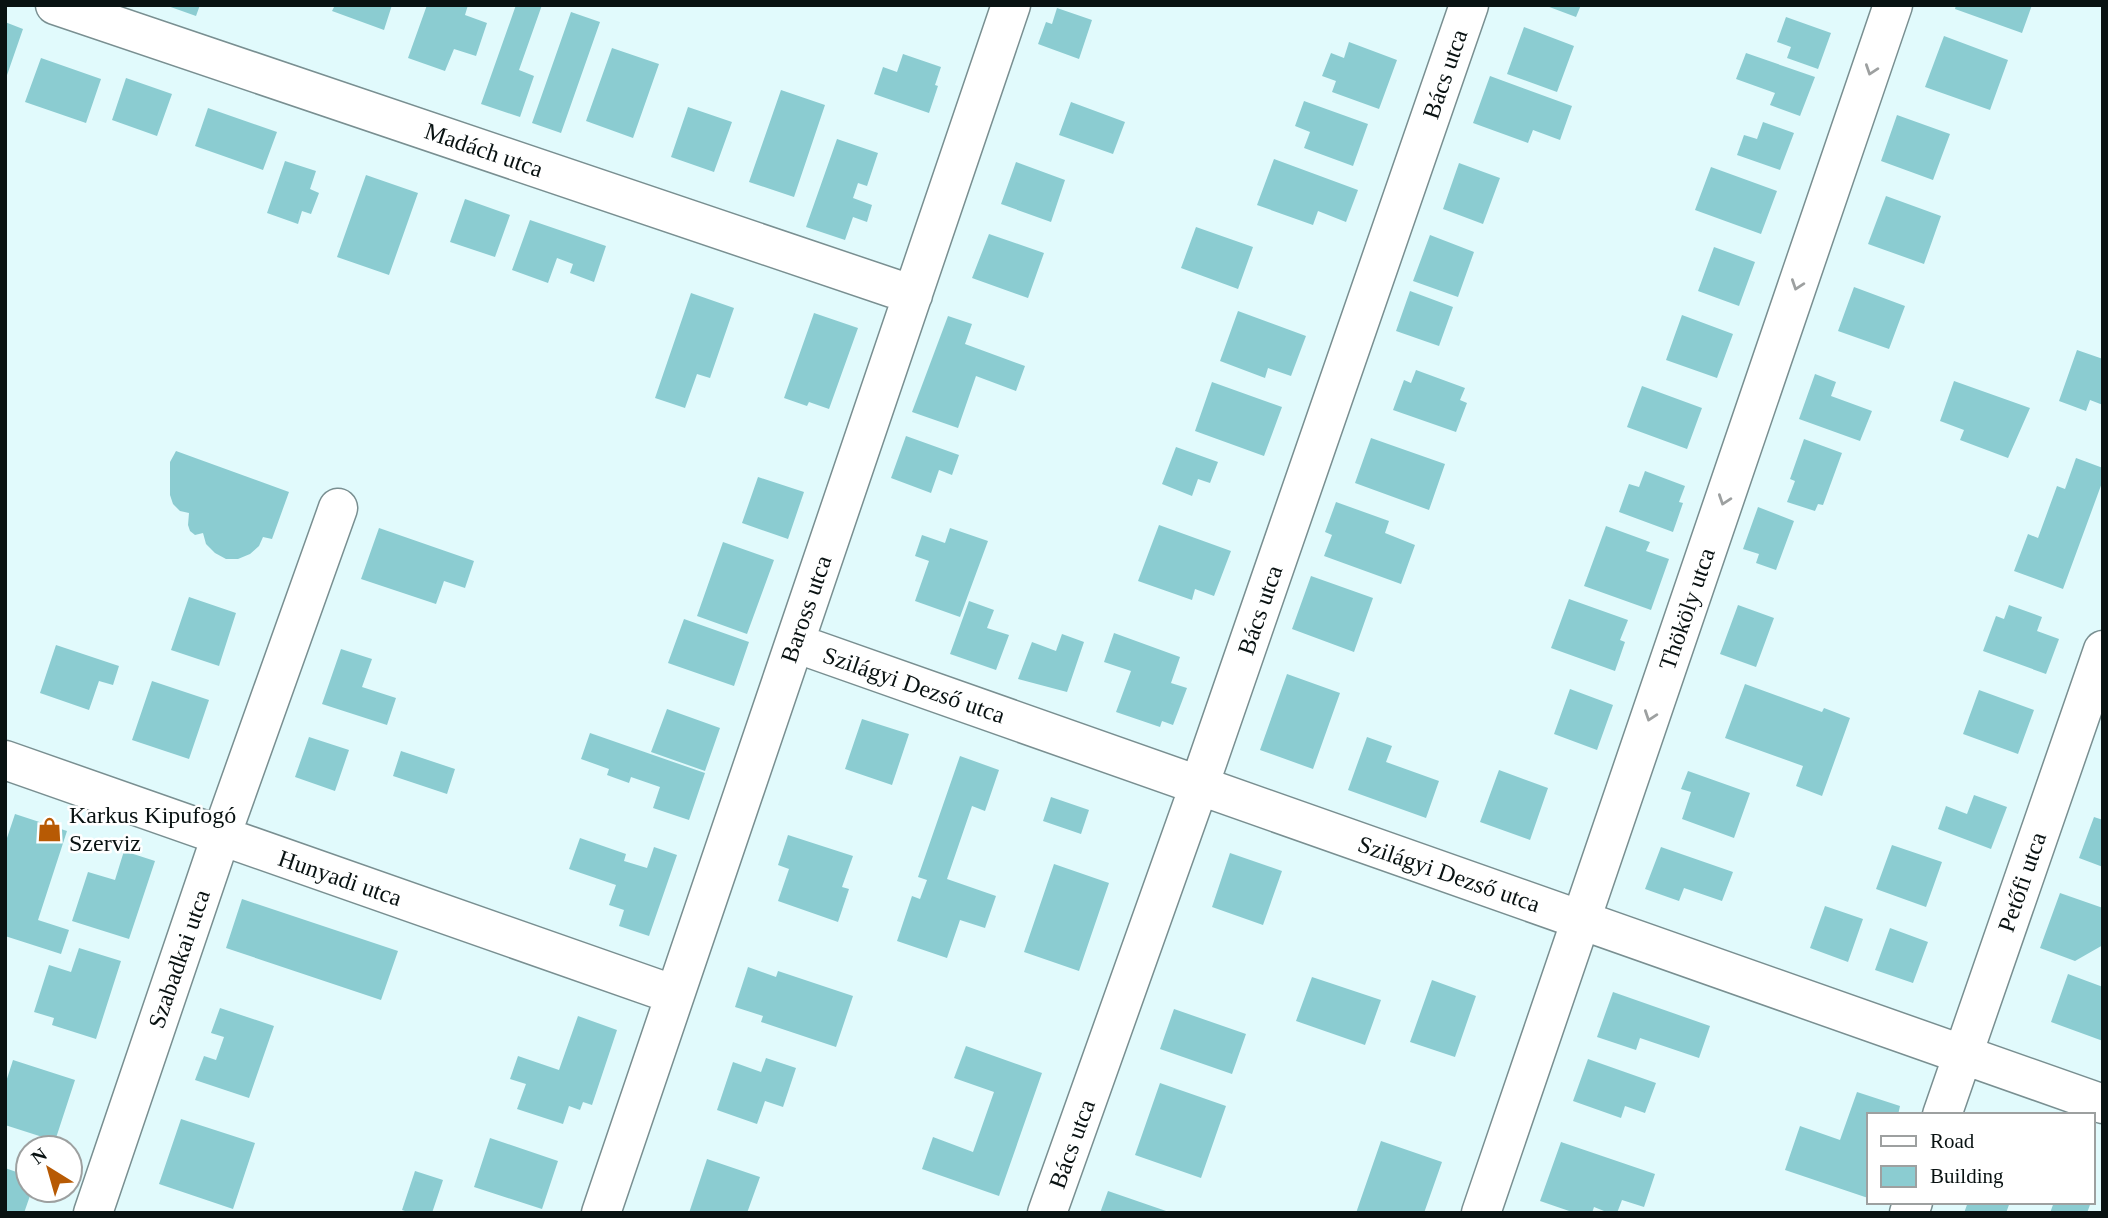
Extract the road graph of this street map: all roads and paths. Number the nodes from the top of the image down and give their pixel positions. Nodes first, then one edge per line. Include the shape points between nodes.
1 (55, 5) edge
2 (1011, 5) edge
3 (1469, 5) edge
4 (1893, 5) edge
5 (913, 295) junction
6 (338, 508) dead end
7 (795, 643) junction
8 (2103, 650) edge
9 (5, 760) edge
10 (1199, 786) junction
11 (221, 836) junction
12 (1581, 920) junction
13 (675, 995) junction
14 (1962, 1054) junction
15 (2103, 1104) edge
16 (1943, 1113) edge
17 (93, 1213) edge
18 (601, 1213) edge
19 (1047, 1213) edge
20 (1481, 1213) edge

1 - 5 street, Madách utca
2 - 5 street, Baross utca
3 - 10 street, Bács utca
4 -> 12 street, Thököly utca
5 - 7 street, Baross utca
6 - 11 street, Szabadkai utca
7 - 10 street, Szilágyi Dezső utca
7 - 13 street, Baross utca
8 - 14 street, Petőfi utca
9 - 11 street, Hunyadi utca
10 - 12 street, Szilágyi Dezső utca
10 - 19 street, Bács utca
11 - 13 street, Hunyadi utca
11 - 17 street, Szabadkai utca
12 - 14 street, Szilágyi Dezső utca
12 - 20 street, Thököly utca
13 - 18 street, Baross utca
14 - 15 street, Szilágyi Dezső utca
14 - 16 street, Petőfi utca

